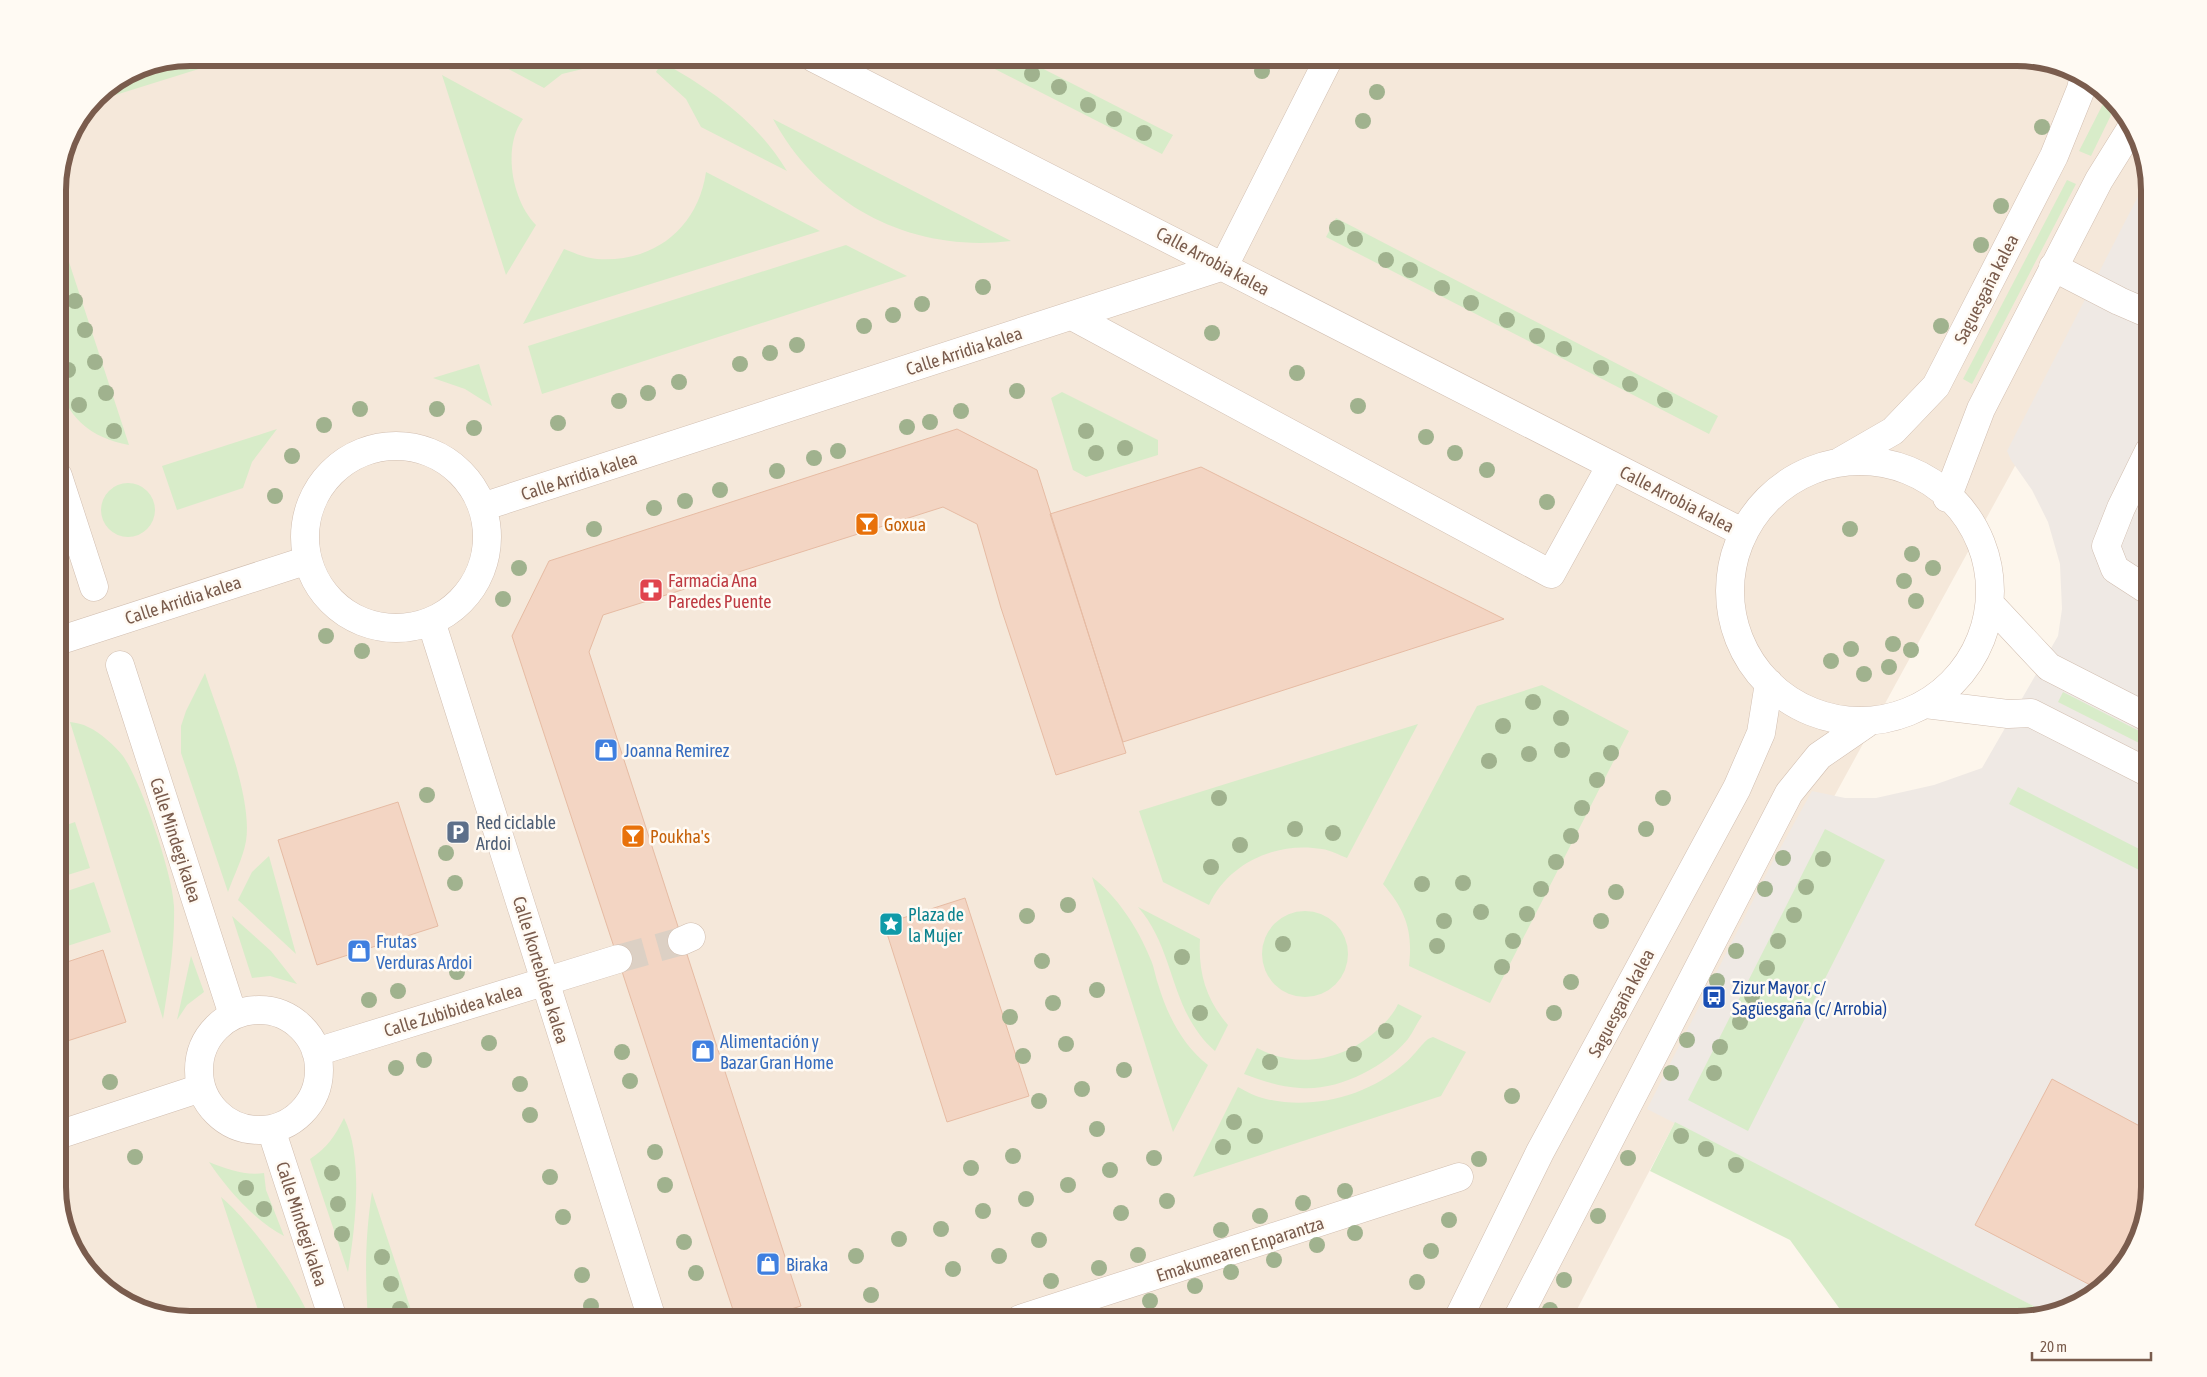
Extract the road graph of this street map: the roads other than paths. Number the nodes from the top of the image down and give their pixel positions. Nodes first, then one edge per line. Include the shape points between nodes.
1 (830, 66) edge
2 (1325, 66) edge
3 (2082, 85) edge
4 (2127, 135) edge
5 (1224, 266) junction
6 (2053, 267) junction
7 (2140, 310) edge
8 (1072, 316) junction
9 (1838, 463) junction
10 (1611, 465) junction
11 (2140, 469) edge
12 (1947, 498) junction
13 (67, 504) edge
14 (482, 507) junction
15 (1744, 533) junction
16 (308, 560) junction
17 (2140, 585) edge
18 (94, 587) dead end
19 (1990, 604) junction
20 (431, 621) junction
21 (67, 638) edge
22 (120, 665) dead end
23 (1769, 683) junction
24 (1925, 704) junction
25 (2141, 714) edge
26 (1870, 721) junction
27 (2141, 769) edge
28 (618, 959) tunnel mouth
29 (545, 982) junction
30 (234, 1015) junction
31 (316, 1052) junction
32 (201, 1088) junction
33 (271, 1129) junction
34 (67, 1132) edge
35 (1459, 1177) dead end
36 (330, 1311) edge
37 (649, 1311) edge
38 (1048, 1311) edge
39 (1462, 1311) edge
40 (1522, 1311) edge

1 - 5 street, Calle Arrobia kalea
2 - 5 street
3 - 9 street, Saguesgaña kalea via 2054,156 1936,386 1894,431
4 - 6 street
5 - 8 street, Calle Arridia kalea
5 - 10 street, Calle Arrobia kalea
6 - 7 street
6 - 12 street via 1980,409
8 - 10 street, Calle Arrobia kalea via 1551,574
8 - 14 street, Calle Arridia kalea
9 - 12 street via 1864,461 1902,468 1930,481
9 - 15 street via 1795,478 1770,498
10 - 15 street, Calle Arrobia kalea
11 - 17 street via 2106,546 2115,569
12 - 19 street via 1966,515 1978,536 1990,578
13 - 18 street
14 - 16 street via 464,477 437,455 404,446 369,449 338,465 316,492 306,525
14 - 20 street via 487,534 479,574 464,598
15 - 23 street via 1733,566 1730,587 1732,611 1746,654
16 - 20 street via 326,595 356,619 393,628
16 - 21 street, Calle Arridia kalea
19 - 24 street via 1976,652 1960,675
19 - 25 street via 2049,667
20 - 29 street, Calle Ikortebidea kalea
22 - 30 street, Calle Mindegi kalea
23 - 26 street via 1795,704 1822,716
23 - 39 street, Saguesgaña kalea via 1761,733 1737,788 1540,1152
24 - 26 street via 1898,716
24 - 27 street via 2008,714 2031,713
26 - 40 street via 1819,756 1789,793
28 - 29 street, Calle Zubibidea kalea
29 - 31 street, Calle Zubibidea kalea
29 - 37 street, Calle Ikortebidea kalea
30 - 31 street via 254,1009 275,1011 295,1021 310,1036
30 - 32 street via 219,1024 200,1054
31 - 33 street via 319,1076 314,1094 304,1111
32 - 33 street via 209,1104 236,1126 253,1130
32 - 34 street
33 - 36 street, Calle Mindegi kalea
35 - 38 street, Emakumearen Enparantza

